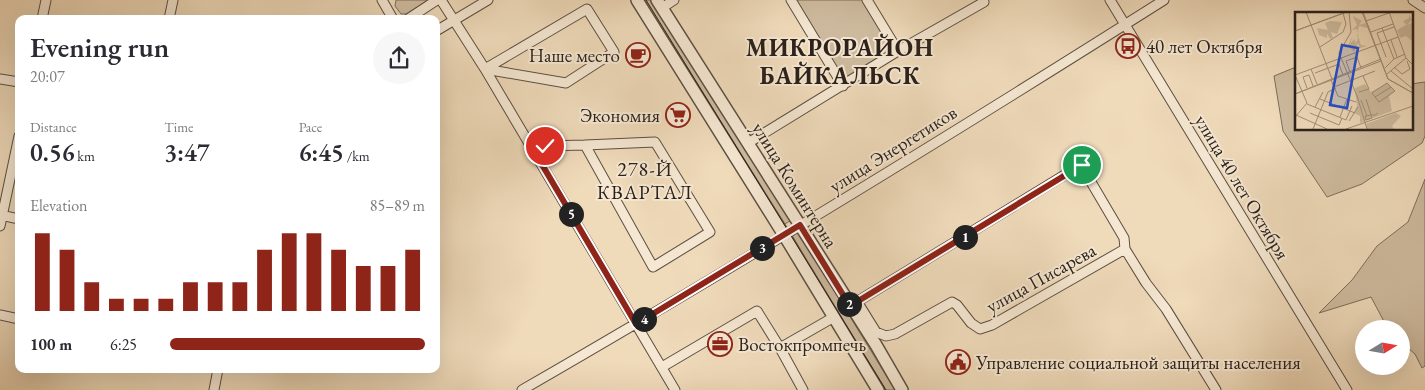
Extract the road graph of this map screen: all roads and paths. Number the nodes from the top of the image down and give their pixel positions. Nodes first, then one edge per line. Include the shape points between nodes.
1 (46, 0) edge
2 (173, 0) edge
3 (382, 0) edge
4 (437, 0) edge
5 (441, 0) edge
6 (488, 0) edge
7 (637, 0) edge
8 (674, 0) edge
9 (791, 0) edge
10 (867, 0) edge
11 (982, 0) edge
12 (1110, 0) edge
13 (1164, 0) edge
14 (1413, 0) edge
15 (659, 4) edge
16 (1425, 8) edge
17 (43, 15) edge
18 (170, 15) edge
19 (391, 15) edge
20 (414, 15) edge
21 (454, 21) junction
22 (1125, 25) junction
23 (440, 29) edge
24 (898, 51) junction
25 (485, 69) junction
26 (0, 79) edge
27 (15, 81) edge
28 (843, 86) junction
29 (748, 144) junction
30 (585, 145) junction
31 (534, 151) junction
32 (15, 154) edge
33 (1, 215) edge
34 (15, 217) edge
35 (800, 225) junction
36 (0, 226) edge
37 (784, 235) junction
38 (1125, 249) junction
39 (854, 304) junction
40 (0, 315) edge
41 (834, 317) junction
42 (15, 318) edge
43 (636, 324) junction
44 (780, 348) junction
45 (662, 367) junction
46 (217, 373) edge
47 (214, 390) edge
48 (522, 390) edge
49 (675, 390) edge
50 (803, 390) edge
51 (878, 390) edge
52 (902, 390) edge
53 (1216, 390) edge
54 (1347, 390) edge

1 - 17 street
2 - 18 street
3 - 19 street
4 - 20 street
5 - 21 street
6 - 21 street
7 - 37 street, улица Коминтерна
8 - 15 street
9 - 28 street
10 - 24 street
11 - 24 street via 984,2
12 - 22 street, улица 40 лет Октября
13 - 22 street, улица Энергетиков
14 - 16 street
15 - 29 street, улица Коминтерна
21 - 23 street
21 - 25 street
22 - 35 street, улица Энергетиков
22 - 54 street, улица 40 лет Октября
24 - 28 street
25 - 25 street via 566,83 614,52 587,9
25 - 31 street
26 - 27 street
28 - 29 street
29 - 35 street, улица Коминтерна
30 - 30 street via 653,267 710,232 655,142
30 - 31 street via 545,146
31 - 43 street
32 - 33 street
33 - 34 street
33 - 36 street
35 - 37 street, улица Энергетиков
35 - 39 street, улица Коминтерна
37 - 41 street, улица Коминтерна
37 - 43 street, улица Энергетиков
38 - 39 street, улица Писарева via 980,329 952,302 886,336 876,332
38 - 39 street via 1124,238 1082,165
38 - 53 street
39 - 52 street, улица Коминтерна
40 - 42 street
41 - 44 street
41 - 51 street, улица Коминтерна
43 - 45 street
43 - 48 street, улица Энергетиков
44 - 45 street via 757,311
44 - 50 street
45 - 49 street
46 - 47 street

